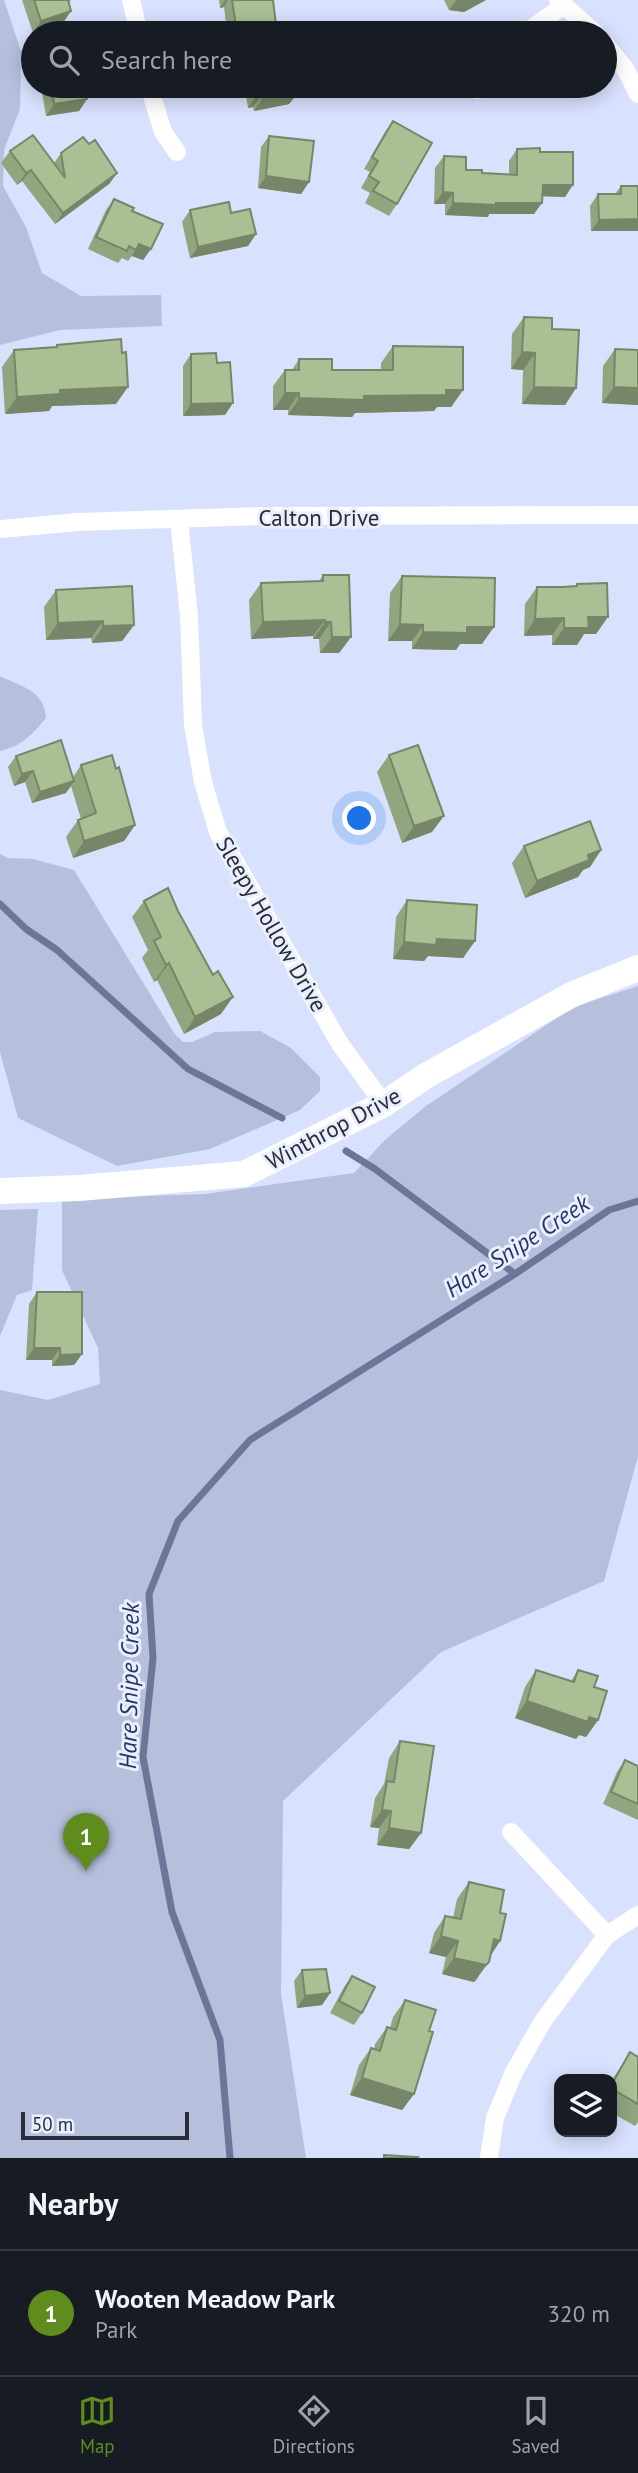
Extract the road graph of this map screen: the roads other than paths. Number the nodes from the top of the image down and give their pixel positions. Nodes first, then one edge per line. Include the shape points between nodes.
1 (131, 0) edge
2 (561, 3) edge
3 (136, 21) edge
4 (539, 21) edge
5 (581, 21) edge
6 (617, 58) edge
7 (638, 94) edge
8 (153, 98) edge
9 (177, 152) dead end
10 (638, 514) edge
11 (179, 520) junction
12 (0, 529) edge
13 (638, 968) edge
14 (384, 1104) junction
15 (0, 1191) edge
16 (510, 1832) dead end
17 (638, 1915) edge
18 (607, 1935) junction
19 (489, 2158) edge

1 - 3 street
2 - 4 street
2 - 5 street
6 - 7 street
8 - 9 street via 163,132
10 - 11 street, Calton Drive
11 - 12 street, Calton Drive
11 - 14 street, Sleepy Hollow Drive via 189,616 192,725 218,832 340,1044
13 - 14 street, Winthrop Drive via 571,995
14 - 15 street, Winthrop Drive via 244,1174
16 - 18 street
17 - 18 street
18 - 19 street via 542,2021 514,2072 495,2118

